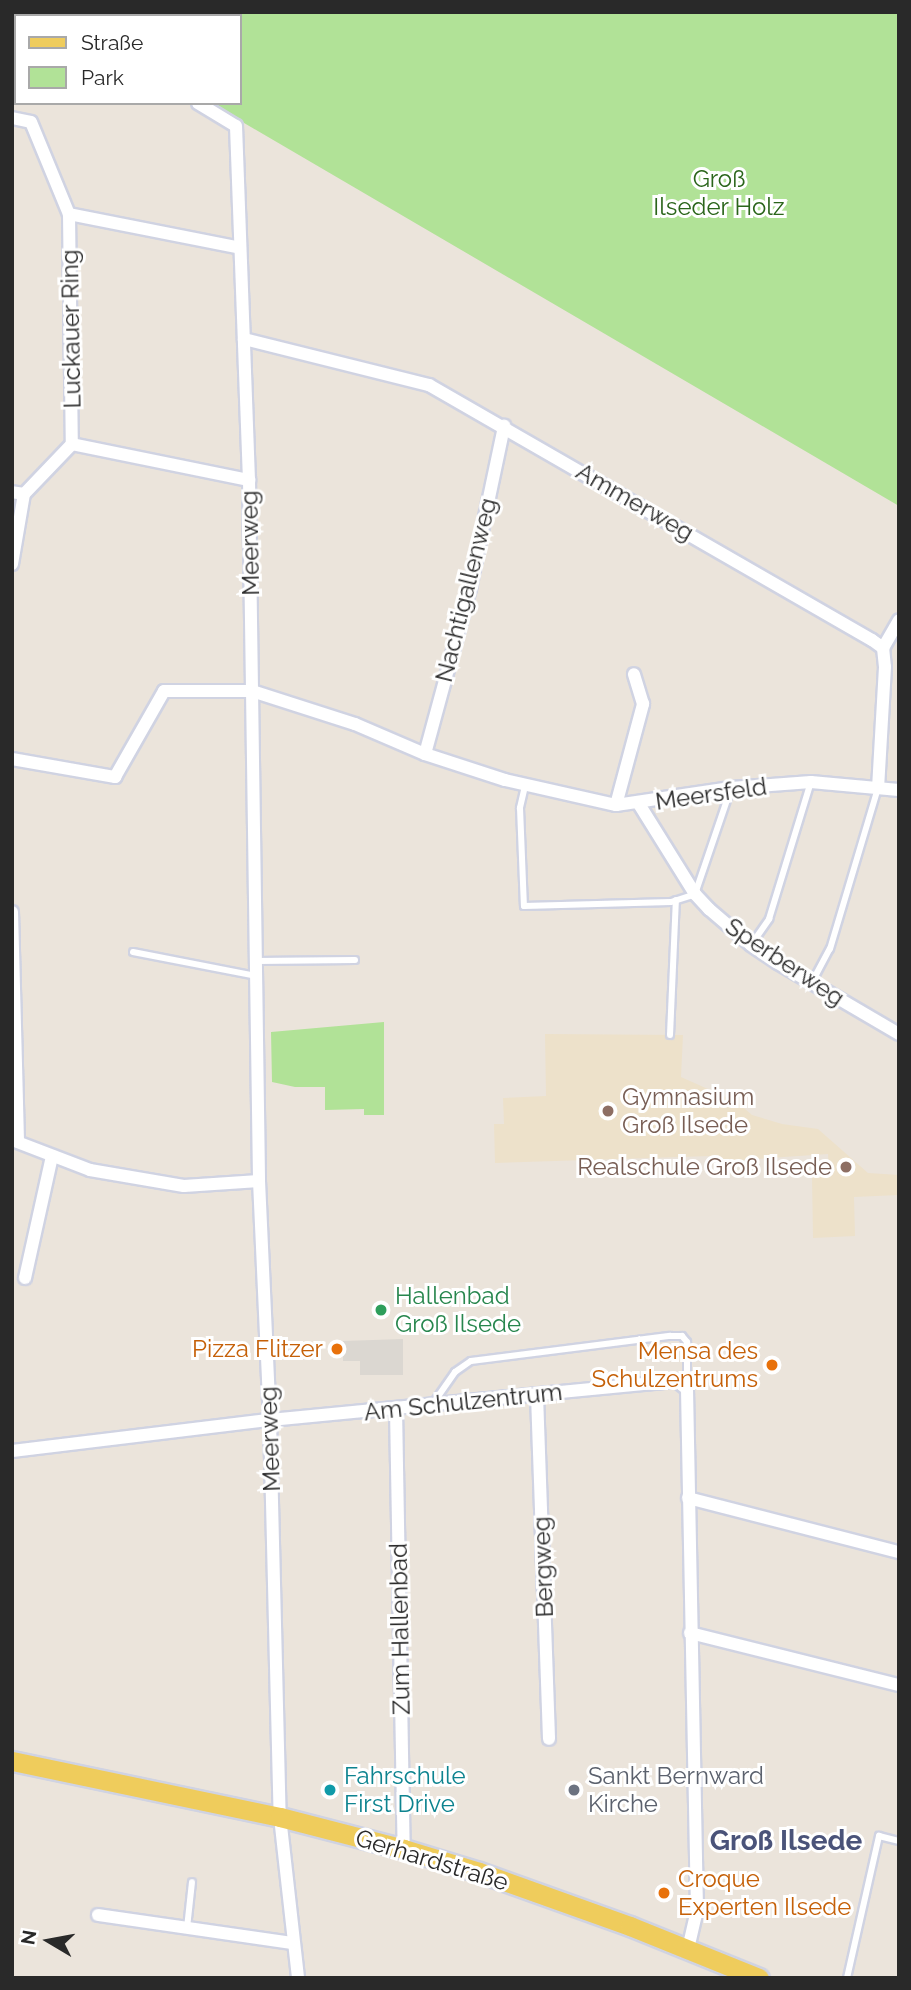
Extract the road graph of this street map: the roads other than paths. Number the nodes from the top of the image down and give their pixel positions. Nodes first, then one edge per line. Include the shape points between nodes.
1 (201, 105) edge
2 (12, 118) edge
3 (69, 214) junction
4 (240, 247) junction
5 (244, 339) junction
6 (504, 426) junction
7 (72, 444) junction
8 (249, 480) junction
9 (18, 493) edge
10 (12, 564) edge
11 (899, 620) edge
12 (883, 649) junction
13 (634, 674) dead end
14 (252, 691) junction
15 (425, 754) junction
16 (12, 759) edge
17 (811, 782) junction
18 (525, 786) junction
19 (731, 788) junction
20 (878, 788) junction
21 (899, 790) edge
22 (639, 804) junction
23 (616, 805) junction
24 (695, 894) junction
25 (676, 900) junction
26 (12, 912) edge
27 (751, 945) junction
28 (133, 952) dead end
29 (355, 960) dead end
30 (256, 961) junction
31 (256, 976) junction
32 (13, 983) edge
33 (811, 984) junction
34 (899, 1034) edge
35 (670, 1035) dead end
36 (15, 1141) edge
37 (52, 1156) junction
38 (259, 1181) junction
39 (24, 1278) dead end
40 (687, 1389) junction
41 (537, 1395) junction
42 (431, 1406) junction
43 (396, 1409) junction
44 (270, 1420) junction
45 (12, 1451) edge
46 (688, 1498) junction
47 (899, 1552) edge
48 (690, 1633) junction
49 (899, 1685) edge
50 (549, 1739) dead end
51 (12, 1761) edge
52 (280, 1817) junction
53 (899, 1841) edge
54 (404, 1849) junction
55 (192, 1882) dead end
56 (99, 1915) dead end
57 (187, 1928) junction
58 (293, 1943) junction
59 (688, 1948) junction
60 (298, 1978) edge
61 (759, 1978) edge
62 (846, 1978) edge

1 - 4 street, Meerweg via 236,126
2 - 3 street, Luckauer Ring via 31,121
3 - 4 street, Luckauer Ring
3 - 7 street, Luckauer Ring
4 - 5 street, Meerweg
5 - 6 street, Ammerweg via 429,385
5 - 8 street, Meerweg
6 - 12 street, Ammerweg
6 - 15 street, Nachtigallenweg via 470,588
7 - 8 street, Luckauer Ring
7 - 9 street, Luckauer Ring
8 - 14 street, Meerweg
9 - 10 street
11 - 12 street
12 - 20 street
13 - 23 street via 643,704
14 - 15 street, Meersfeld via 355,724
14 - 16 street, Meersfeld via 164,691 115,777
14 - 30 street, Meerweg
15 - 18 street, Meersfeld
17 - 19 street, Meersfeld
17 - 20 street, Meersfeld
17 - 27 lane via 769,919
18 - 23 street, Meersfeld
18 - 25 lane via 520,808 524,906
19 - 22 street, Meersfeld
19 - 24 lane
20 - 21 street, Meersfeld
20 - 33 lane via 830,949
22 - 23 street, Meersfeld
22 - 24 street, Sperberweg
24 - 25 lane
24 - 27 street, Sperberweg
25 - 35 lane
26 - 32 street
27 - 33 street, Sperberweg
28 - 31 lane
29 - 30 lane
30 - 31 street, Meerweg
31 - 38 street, Meerweg
32 - 36 street
33 - 34 street, Sperberweg
36 - 37 street
37 - 38 street via 90,1170 184,1186
37 - 39 street
38 - 44 street, Meerweg
40 - 41 street, Am Schulzentrum via 677,1381
40 - 42 lane via 687,1342 682,1336 670,1336 471,1361 454,1372
40 - 46 street
41 - 42 street, Am Schulzentrum
41 - 50 street, Bergweg
42 - 43 street, Am Schulzentrum
43 - 44 street, Am Schulzentrum
43 - 54 street, Zum Hallenbad
44 - 45 street, Am Schulzentrum
44 - 52 street, Meerweg
46 - 47 street
46 - 48 street
48 - 49 street
48 - 59 street via 697,1910
51 - 52 main road, Gerhardstraße
52 - 54 main road, Gerhardstraße
52 - 58 street, Meerweg
53 - 62 lane via 880,1836
54 - 59 main road, Gerhardstraße
55 - 57 lane
56 - 57 street
57 - 58 street
58 - 60 street, Meerweg
59 - 61 main road, Gerhardstraße

